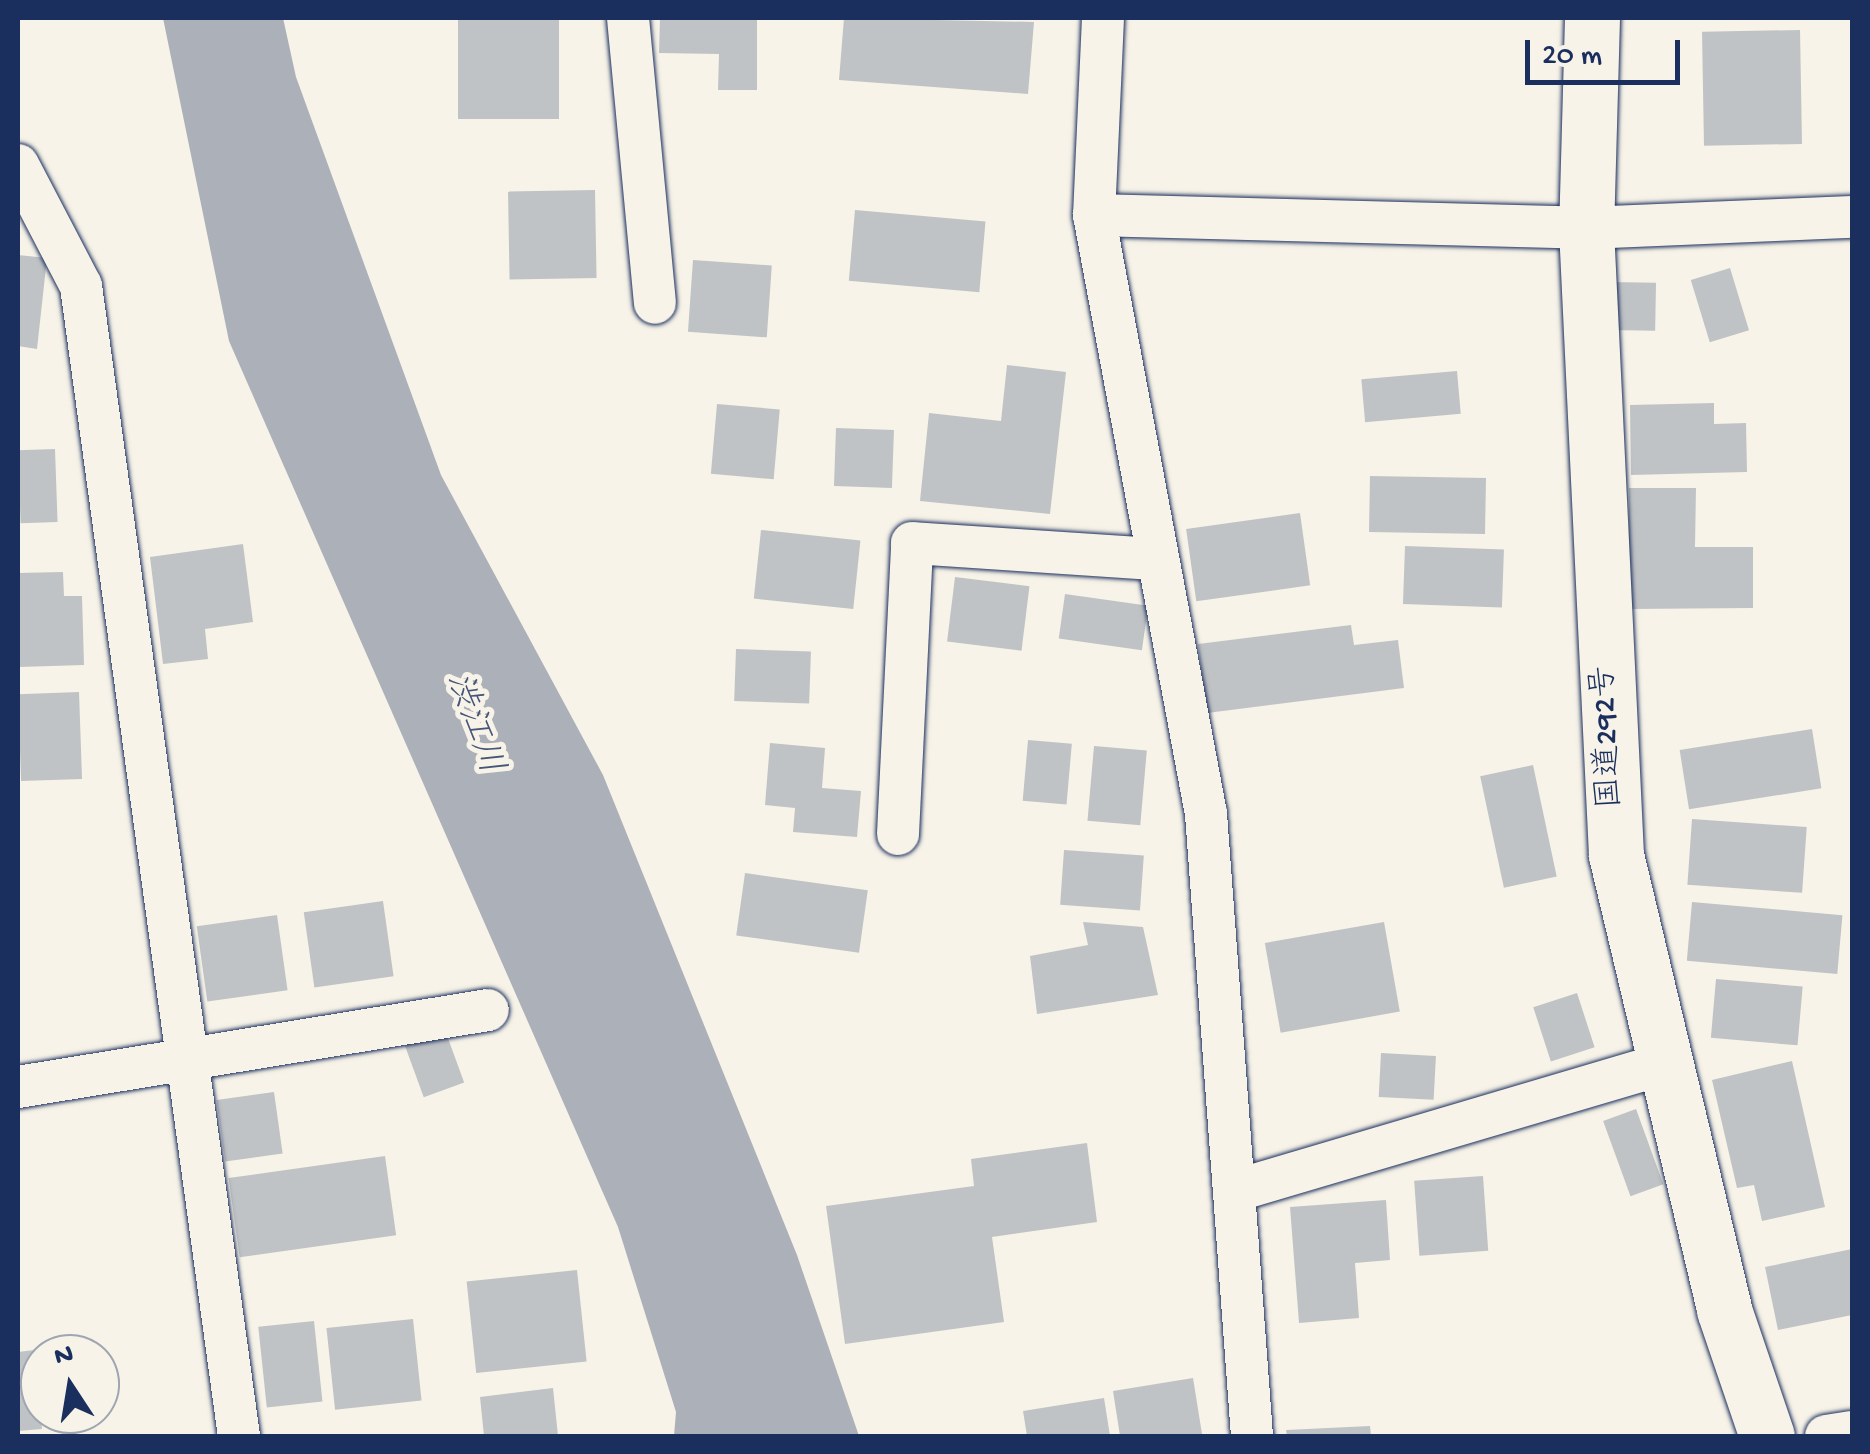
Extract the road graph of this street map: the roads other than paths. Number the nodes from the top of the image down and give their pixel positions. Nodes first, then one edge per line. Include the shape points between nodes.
1 (628, 18) edge
2 (1103, 18) edge
3 (1592, 18) edge
4 (18, 165) edge
5 (1094, 215) junction
6 (1852, 217) edge
7 (1586, 228) junction
8 (655, 303) dead end
9 (1155, 559) junction
10 (898, 834) dead end
11 (488, 1010) dead end
12 (185, 1058) junction
13 (1666, 1063) junction
14 (18, 1087) edge
15 (1238, 1190) junction
16 (1852, 1432) edge
17 (239, 1436) edge
18 (1252, 1436) edge
19 (1767, 1436) edge
20 (1826, 1436) edge

1 - 8 street
2 - 5 street
3 - 7 highway, 国道292号
4 - 12 street via 81,286
5 - 7 street
5 - 9 street
6 - 7 street
7 - 13 highway, 国道292号 via 1616,855
9 - 10 street via 912,543
9 - 15 street via 1206,814
11 - 12 street
12 - 14 street
12 - 17 street
13 - 15 street
13 - 19 highway, 国道292号 via 1724,1310
15 - 18 street
16 - 20 street

